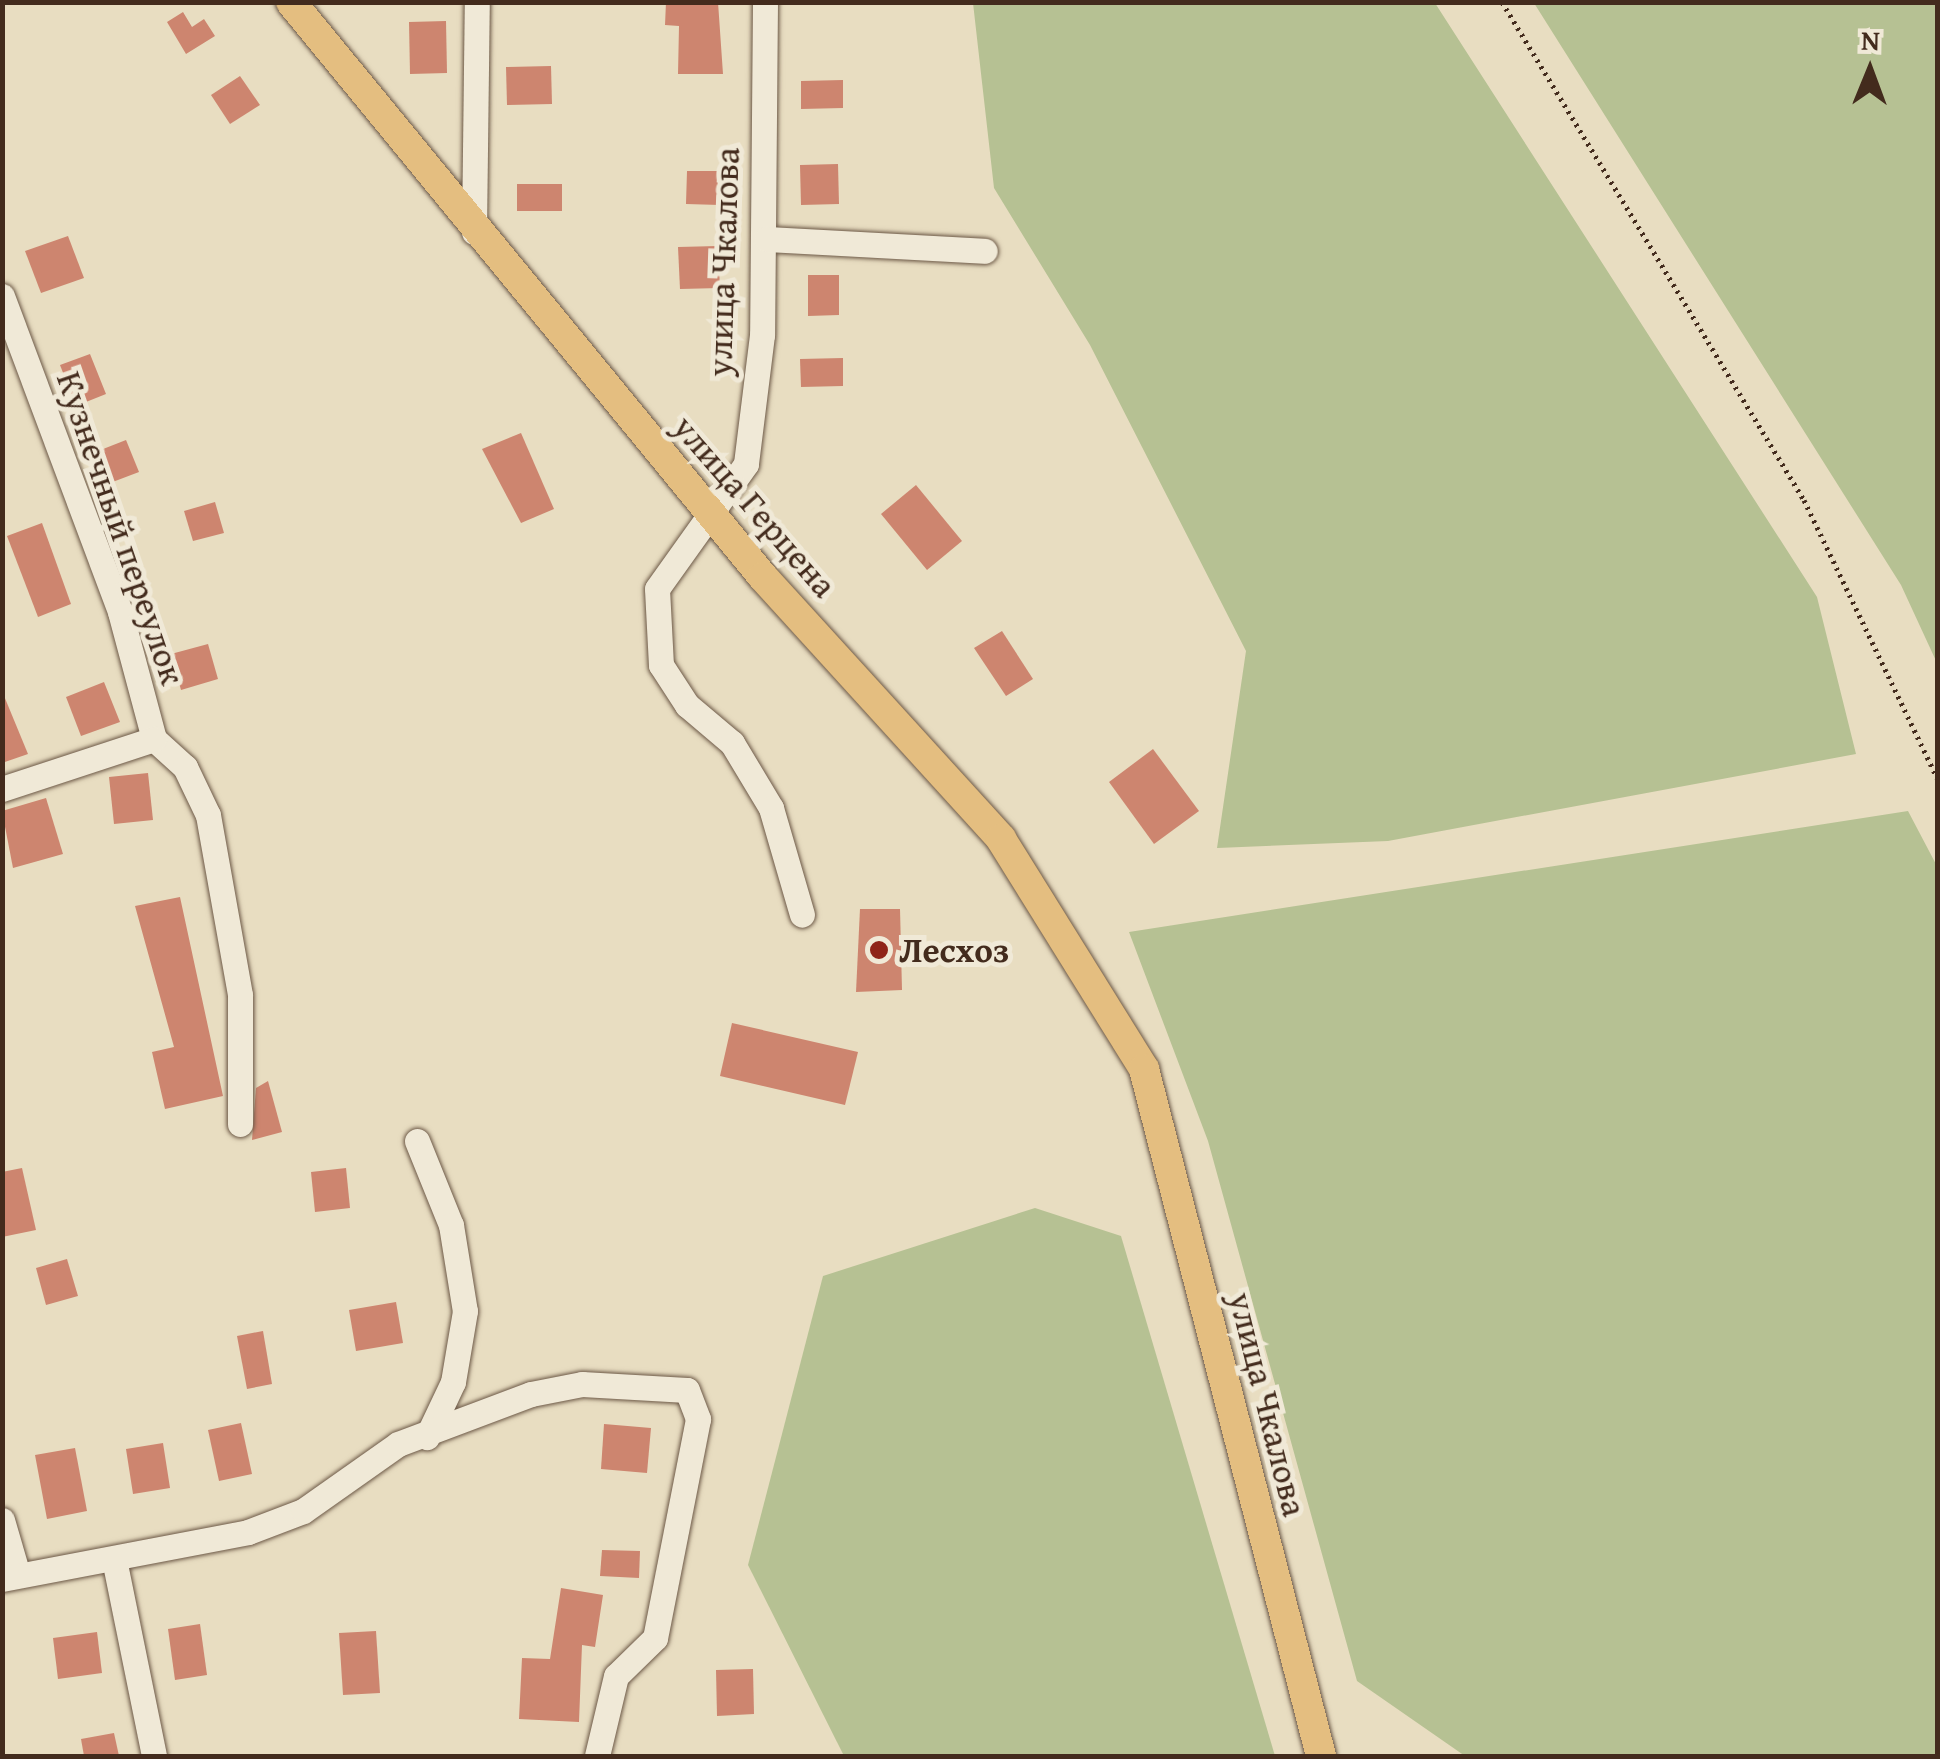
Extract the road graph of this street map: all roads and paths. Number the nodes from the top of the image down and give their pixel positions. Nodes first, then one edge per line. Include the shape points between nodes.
1 (292, 2) edge
2 (477, 2) edge
3 (766, 2) edge
4 (1502, 2) edge
5 (474, 232) junction
6 (766, 239) junction
7 (985, 251) dead end
8 (2, 296) edge
9 (709, 512) junction
10 (154, 739) junction
11 (1938, 780) edge
12 (2, 788) edge
13 (802, 915) dead end
14 (1144, 1069) joint
15 (240, 1124) dead end
16 (417, 1141) dead end
17 (427, 1437) junction
18 (2, 1520) edge
19 (114, 1559) junction
20 (10, 1577) edge
21 (154, 1756) edge
22 (597, 1756) edge
23 (1322, 1756) edge

1 - 5 main road, улица Герцена
2 - 5 street
3 - 6 street, улица Чкалова
4 - 11 path via 1804,500
5 - 9 main road, улица Герцена
6 - 7 street
6 - 9 street, улица Чкалова via 746,464
8 - 10 street, Кузнечный переулок via 120,612
9 - 13 street, улица Чкалова via 658,589 661,665 687,705 732,743 772,808
9 - 14 main road, улица Герцена via 1002,839
10 - 12 street
10 - 15 street, Кузнечный переулок via 185,767 208,814 240,995
14 - 23 main road, улица Чкалова
16 - 17 street via 451,1225 466,1312 453,1382
17 - 19 street via 350,1469 303,1511
17 - 22 street via 530,1394 582,1384 687,1390 698,1419 655,1638 616,1676
18 - 20 street
19 - 20 street
19 - 21 street

